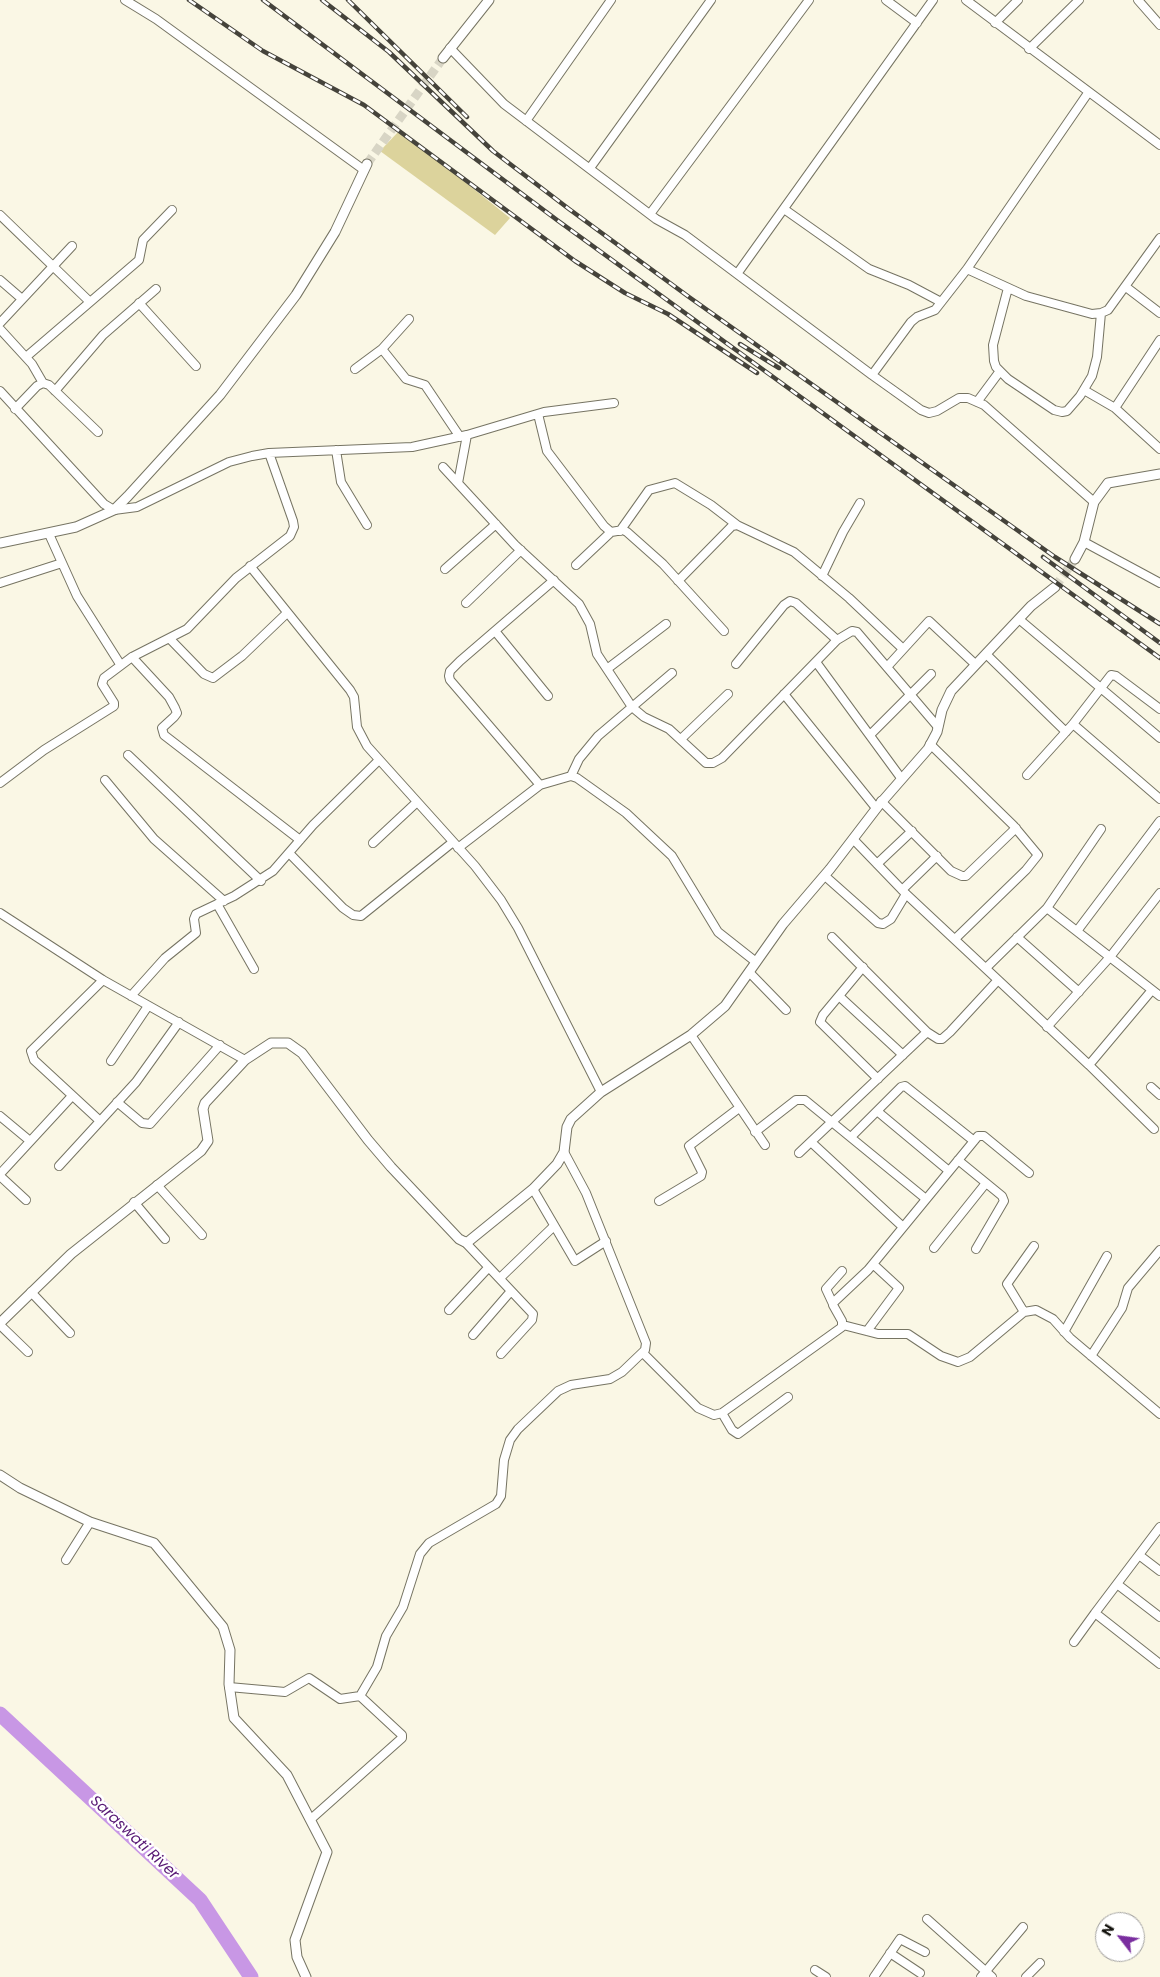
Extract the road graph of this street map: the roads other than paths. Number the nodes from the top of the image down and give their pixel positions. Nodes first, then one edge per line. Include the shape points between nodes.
1 (125, 0) edge
2 (489, 0) edge
3 (611, 0) edge
4 (711, 0) edge
5 (809, 0) edge
6 (886, 0) edge
7 (933, 0) edge
8 (1018, 0) edge
9 (1079, 0) edge
10 (1138, 0) edge
11 (969, 1) edge
12 (917, 23) junction
13 (995, 23) junction
14 (1160, 25) edge
15 (450, 48) junction
16 (1029, 48) junction
17 (443, 58) tunnel mouth
18 (1088, 93) junction
19 (526, 121) junction
20 (1160, 145) edge
21 (366, 167) joint
22 (590, 168) junction
23 (784, 209) junction
24 (172, 210) dead end
25 (650, 214) junction
26 (0, 215) edge
27 (1160, 238) edge
28 (72, 246) dead end
29 (53, 264) junction
30 (967, 269) junction
31 (737, 274) junction
32 (0, 280) edge
33 (1126, 287) junction
34 (1008, 288) junction
35 (156, 289) dead end
36 (22, 299) junction
37 (90, 302) junction
38 (941, 302) junction
39 (139, 303) junction
40 (1160, 313) edge
41 (1100, 314) junction
42 (409, 319) dead end
43 (0, 323) edge
44 (0, 329) edge
45 (1160, 340) edge
46 (382, 349) junction
47 (26, 357) junction
48 (196, 366) dead end
49 (355, 369) dead end
50 (1000, 371) junction
51 (872, 375) junction
52 (43, 383) junction
53 (1084, 390) junction
54 (0, 391) edge
55 (55, 391) junction
56 (977, 402) junction
57 (614, 403) dead end
58 (1115, 408) junction
59 (15, 409) junction
60 (538, 414) junction
61 (98, 432) dead end
62 (464, 436) junction
63 (1160, 449) edge
64 (336, 450) junction
65 (269, 453) junction
66 (443, 467) dead end
67 (1160, 474) edge
68 (458, 484) junction
69 (1094, 502) junction
70 (860, 503) dead end
71 (114, 510) junction
72 (496, 524) junction
73 (367, 525) dead end
74 (738, 525) junction
75 (620, 530) junction
76 (611, 532) junction
77 (49, 534) junction
78 (1084, 542) junction
79 (0, 543) edge
80 (521, 550) junction
81 (1075, 559) tunnel mouth
82 (62, 563) junction
83 (576, 565) dead end
84 (250, 566) junction
85 (444, 569) dead end
86 (822, 576) junction
87 (554, 580) junction
88 (678, 581) junction
89 (0, 583) edge
90 (1160, 583) edge
91 (1055, 587) tunnel mouth
92 (466, 603) dead end
93 (287, 613) junction
94 (1020, 620) junction
95 (666, 624) dead end
96 (495, 631) junction
97 (724, 631) dead end
98 (170, 639) junction
99 (837, 640) junction
100 (902, 648) junction
101 (986, 654) junction
102 (132, 657) junction
103 (816, 662) junction
104 (120, 664) junction
105 (736, 664) dead end
106 (976, 664) junction
107 (887, 667) junction
108 (607, 669) junction
109 (672, 673) dead end
110 (931, 674) dead end
111 (1102, 687) junction
112 (728, 694) dead end
113 (784, 694) junction
114 (548, 696) dead end
115 (912, 696) junction
116 (632, 707) junction
117 (1160, 709) edge
118 (1073, 724) junction
119 (938, 727) junction
120 (1066, 732) junction
121 (870, 735) junction
122 (1160, 738) edge
123 (681, 739) junction
124 (930, 744) junction
125 (128, 755) dead end
126 (379, 760) junction
127 (1027, 775) dead end
128 (571, 776) junction
129 (901, 778) junction
130 (105, 780) dead end
131 (0, 783) edge
132 (540, 785) junction
133 (1160, 799) edge
134 (417, 802) junction
135 (879, 805) junction
136 (1160, 821) edge
137 (1016, 828) junction
138 (1101, 829) dead end
139 (912, 831) junction
140 (853, 839) junction
141 (300, 840) junction
142 (373, 843) dead end
143 (455, 845) junction
144 (288, 853) junction
145 (937, 856) junction
146 (877, 864) junction
147 (825, 876) junction
148 (261, 881) junction
149 (904, 892) junction
150 (1160, 893) edge
151 (220, 903) junction
152 (1047, 908) junction
153 (0, 913) edge
154 (1077, 931) junction
155 (832, 937) dead end
156 (1017, 937) junction
157 (955, 939) junction
158 (1110, 957) junction
159 (756, 962) junction
160 (863, 967) junction
161 (986, 968) junction
162 (254, 969) dead end
163 (749, 972) junction
164 (102, 980) junction
165 (998, 980) junction
166 (1152, 990) junction
167 (1079, 992) junction
168 (131, 996) junction
169 (839, 996) junction
170 (1160, 996) edge
171 (148, 1006) junction
172 (786, 1010) dead end
173 (179, 1022) junction
174 (1047, 1027) junction
175 (927, 1032) junction
176 (691, 1035) junction
177 (220, 1045) junction
178 (903, 1055) junction
179 (245, 1060) junction
180 (111, 1061) dead end
181 (1089, 1065) junction
182 (878, 1079) junction
183 (1151, 1087) dead end
184 (601, 1092) junction
185 (1160, 1095) edge
186 (72, 1096) junction
187 (117, 1102) junction
188 (739, 1108) junction
189 (877, 1111) junction
190 (0, 1116) edge
191 (100, 1121) junction
192 (834, 1122) junction
193 (1154, 1129) dead end
194 (755, 1132) junction
195 (852, 1136) junction
196 (974, 1140) junction
197 (30, 1141) junction
198 (811, 1142) junction
199 (765, 1145) dead end
200 (564, 1152) junction
201 (799, 1153) dead end
202 (958, 1160) junction
203 (59, 1166) dead end
204 (949, 1171) junction
205 (1029, 1173) dead end
206 (0, 1175) edge
207 (986, 1183) junction
208 (157, 1185) junction
209 (533, 1189) junction
210 (926, 1199) junction
211 (26, 1200) dead end
212 (659, 1201) dead end
213 (134, 1202) junction
214 (554, 1226) junction
215 (903, 1227) junction
216 (202, 1235) dead end
217 (165, 1239) dead end
218 (465, 1242) junction
219 (606, 1242) junction
220 (1034, 1246) dead end
221 (934, 1248) dead end
222 (976, 1249) dead end
223 (1160, 1250) edge
224 (1106, 1256) dead end
225 (873, 1264) junction
226 (488, 1268) junction
227 (842, 1271) dead end
228 (500, 1278) junction
229 (511, 1291) junction
230 (31, 1292) junction
231 (833, 1304) junction
232 (449, 1310) dead end
233 (1024, 1312) junction
234 (0, 1324) edge
235 (843, 1325) junction
236 (867, 1331) junction
237 (1064, 1332) junction
238 (70, 1333) dead end
239 (472, 1335) dead end
240 (28, 1352) dead end
241 (643, 1353) junction
242 (501, 1354) dead end
243 (1091, 1356) junction
244 (788, 1398) dead end
245 (722, 1413) junction
246 (1160, 1414) edge
247 (0, 1475) edge
248 (90, 1522) junction
249 (1160, 1527) edge
250 (1139, 1555) junction
251 (66, 1560) dead end
252 (1160, 1571) edge
253 (1117, 1584) junction
254 (1095, 1614) junction
255 (1160, 1617) edge
256 (1074, 1642) dead end
257 (1160, 1664) edge
258 (229, 1687) junction
259 (360, 1696) junction
260 (311, 1819) junction
261 (927, 1919) dead end
262 (1022, 1927) dead end
263 (925, 1952) dead end
264 (890, 1953) junction
265 (1040, 1963) dead end
266 (815, 1970) dead end
267 (920, 1973) dead end
268 (983, 1974) edge
269 (306, 1977) edge
270 (826, 1977) edge
271 (874, 1977) edge
272 (992, 1977) edge
273 (1026, 1977) edge

1 - 21 street
2 - 15 street
3 - 19 street
4 - 22 street
5 - 25 street
6 - 12 street
7 - 12 street
8 - 13 street
9 - 16 street
10 - 14 street
11 - 13 street
12 - 23 street
13 - 16 street
15 - 17 street
15 - 19 street via 504,104
16 - 18 street
18 - 20 street
18 - 30 street
19 - 22 street
21 - 71 street via 335,232 296,295 220,394
22 - 25 street
23 - 31 street
23 - 38 street via 869,269
24 - 37 street via 143,240 139,260
25 - 31 street via 685,235
26 - 29 street
27 - 33 street
28 - 29 street
29 - 36 street
29 - 37 street
30 - 34 street
30 - 38 street
31 - 51 street
32 - 36 street
33 - 40 street
33 - 41 street via 1108,310
34 - 41 street via 1026,296
34 - 50 street via 993,345 994,361
35 - 39 street
36 - 43 street
37 - 47 street
38 - 51 street via 935,310 911,322
39 - 48 street
39 - 55 street via 103,335
41 - 53 street via 1097,357
42 - 46 street
44 - 47 street
45 - 58 street
46 - 49 street
46 - 62 street via 406,379 425,385
47 - 52 street
50 - 53 street via 1054,410 1062,412 1067,411
50 - 56 street
51 - 56 street via 929,413 959,398
52 - 55 street
52 - 59 street
53 - 58 street
54 - 59 street
55 - 61 street
56 - 69 street
57 - 60 street
58 - 63 street
59 - 71 street via 104,504
60 - 62 street
60 - 76 street via 547,451
62 - 64 street via 412,447
62 - 68 street
64 - 65 street
64 - 73 street via 341,482
65 - 71 street via 229,462 137,507
65 - 84 street via 294,527 290,536
66 - 68 street
67 - 69 street via 1108,482
68 - 72 street
69 - 78 street
70 - 86 street
71 - 77 street via 76,527
72 - 80 street
72 - 85 street
74 - 75 street via 674,483 649,490
74 - 86 street via 794,552
74 - 88 street via 732,526
75 - 76 street
75 - 88 street via 627,532
76 - 83 street
77 - 79 street
77 - 82 street
78 - 81 street
78 - 90 street
80 - 87 street
80 - 92 street
82 - 89 street
82 - 104 street via 77,596
84 - 93 street
84 - 98 street via 193,624
86 - 100 street
87 - 96 street
87 - 108 street via 585,613 597,654
88 - 97 street
91 - 94 street
93 - 98 street via 242,656 213,678 204,674
93 - 126 street via 350,690 360,736
94 - 101 street
94 - 111 street
95 - 108 street
96 - 114 street
96 - 132 street via 450,671 450,680
98 - 102 street
99 - 103 street
99 - 105 street via 796,602 790,601
99 - 107 street via 857,632
100 - 106 street via 929,621
100 - 107 street
101 - 106 street
101 - 120 street
102 - 104 street
102 - 141 street via 176,708 177,713 162,728 164,735
103 - 113 street
103 - 121 street
104 - 131 street via 102,681 114,706 44,750
106 - 119 street via 951,691
107 - 115 street
108 - 116 street
109 - 116 street
110 - 115 street
111 - 117 street via 1112,675 1116,676
111 - 118 street
111 - 122 street
112 - 123 street
113 - 123 street via 722,758 713,763 700,759
113 - 135 street
115 - 119 street
115 - 121 street
116 - 123 street
116 - 128 street via 598,736 579,759
118 - 120 street
118 - 133 street
119 - 124 street
120 - 127 street
121 - 129 street
124 - 129 street
124 - 137 street
125 - 148 street
126 - 134 street
126 - 141 street
128 - 132 street
128 - 159 street via 626,813 672,856 718,932
129 - 135 street
130 - 151 street via 154,839
132 - 143 street
134 - 142 street
134 - 143 street
135 - 139 street
135 - 140 street
136 - 154 street
137 - 145 street via 966,876 951,871
137 - 157 street via 1038,852 1037,858
138 - 152 street
139 - 145 street
139 - 146 street
140 - 146 street
140 - 147 street
141 - 144 street
143 - 144 street via 361,916 342,908
143 - 184 street via 501,900 518,928
144 - 148 street
145 - 149 street
146 - 149 street
147 - 149 street via 871,919 883,924 890,920
147 - 159 street via 783,924
148 - 151 street
149 - 157 street
150 - 158 street
151 - 162 street
151 - 168 street via 196,914 196,933 165,958
152 - 154 street
152 - 156 street
153 - 164 street
154 - 158 street
155 - 160 street
156 - 161 street
156 - 167 street
157 - 161 street
158 - 166 street
158 - 167 street
159 - 163 street
160 - 169 street
160 - 175 street
161 - 165 street
163 - 172 street
163 - 176 street via 725,1006
164 - 168 street
164 - 186 street via 31,1051 34,1060
165 - 174 street
165 - 175 street via 942,1039
166 - 170 street
166 - 181 street
167 - 174 street
168 - 171 street
169 - 178 street
169 - 182 street via 822,1015 820,1022
171 - 173 street
171 - 180 street
173 - 177 street
173 - 187 street via 150,1066
174 - 181 street
175 - 178 street
176 - 184 street
176 - 188 street
177 - 179 street
177 - 187 street via 150,1124 142,1123
178 - 182 street
179 - 208 street via 205,1103 206,1146
179 - 218 street via 271,1044 288,1043 296,1048 380,1154
181 - 193 street
182 - 192 street
183 - 185 street
184 - 200 street via 568,1123
186 - 191 street
186 - 197 street
187 - 191 street
188 - 194 street
188 - 212 street via 689,1146 701,1176
189 - 195 street
189 - 196 street via 905,1086
189 - 204 street
190 - 197 street
191 - 203 street
192 - 194 street via 811,1102 800,1099
192 - 195 street
192 - 198 street
194 - 199 street
195 - 210 street
196 - 202 street
196 - 205 street via 984,1136
197 - 206 street
198 - 201 street
198 - 215 street
200 - 209 street
200 - 219 street via 586,1193
202 - 204 street
202 - 207 street
204 - 210 street
206 - 211 street
207 - 221 street
207 - 222 street via 1004,1201
208 - 213 street
208 - 216 street
209 - 214 street
209 - 218 street
210 - 215 street
213 - 217 street
213 - 230 street
214 - 219 street via 575,1261
214 - 228 street
215 - 225 street
218 - 226 street
219 - 241 street via 646,1343
220 - 233 street via 1007,1284
223 - 243 street via 1128,1288 1122,1308
224 - 237 street
225 - 231 street
225 - 236 street via 899,1288
226 - 228 street
226 - 232 street
227 - 231 street via 826,1289
228 - 229 street
229 - 239 street
229 - 242 street via 533,1317
230 - 234 street
230 - 238 street
231 - 235 street
233 - 236 street via 964,1361 958,1362 908,1334
233 - 237 street via 1036,1310 1044,1313
234 - 240 street
235 - 236 street
235 - 245 street
237 - 243 street
241 - 245 street via 698,1408 714,1415
241 - 259 street via 610,1379 558,1391 518,1429 510,1440 504,1460 499,1500 493,1507 424,1548 403,1606 386,1636 375,1671
243 - 246 street
244 - 245 street via 738,1434
247 - 248 street via 38,1498
248 - 251 street
248 - 258 street via 146,1539 161,1548 223,1627 230,1650
249 - 250 street
250 - 252 street
250 - 253 street
253 - 254 street
253 - 255 street
254 - 256 street
254 - 257 street
258 - 259 street via 285,1692 309,1678 340,1699
258 - 260 street via 232,1713 237,1724 287,1776
259 - 260 street via 402,1738
260 - 269 street via 327,1852 295,1940 297,1957
261 - 268 street
262 - 268 street
263 - 264 street via 900,1939
264 - 267 street
264 - 271 street
265 - 273 street
266 - 270 street
268 - 272 street

